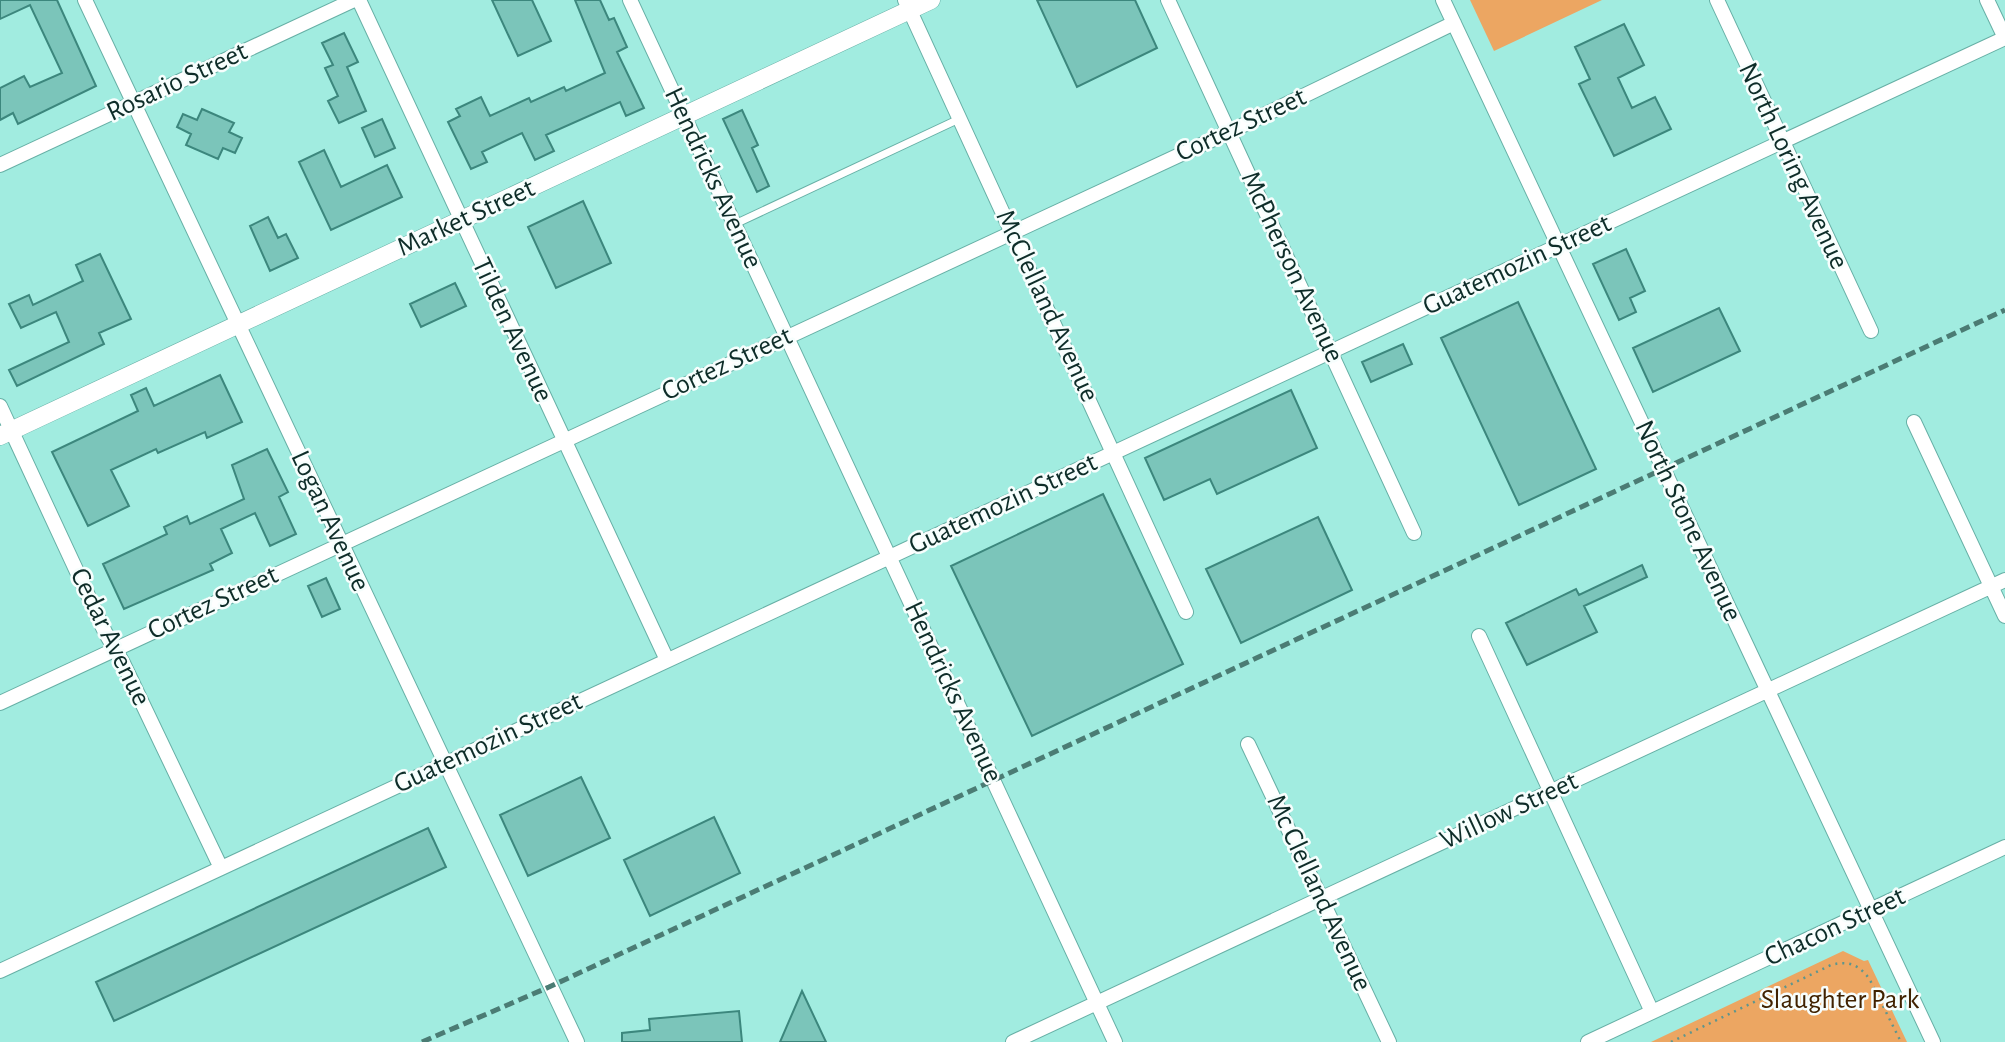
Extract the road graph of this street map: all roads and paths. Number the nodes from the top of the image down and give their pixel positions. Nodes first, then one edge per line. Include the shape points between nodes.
1 (85, 0) edge
2 (356, 0) edge
3 (630, 0) edge
4 (932, 0) edge
5 (1168, 0) edge
6 (1443, 0) edge
7 (1717, 0) edge
8 (1987, 0) edge
9 (907, 5) edge
10 (1454, 23) junction
11 (2005, 38) edge
12 (133, 103) junction
13 (684, 115) junction
14 (960, 119) junction
15 (1229, 132) junction
16 (1782, 142) junction
17 (0, 165) edge
18 (461, 220) junction
19 (735, 224) junction
20 (1011, 230) junction
21 (1558, 246) junction
22 (238, 324) junction
23 (1871, 331) dead end
24 (787, 336) junction
25 (1331, 351) junction
26 (0, 406) edge
27 (1914, 422) dead end
28 (6, 433) edge
29 (563, 440) junction
30 (1115, 452) junction
31 (1414, 534) dead end
32 (341, 545) junction
33 (889, 557) junction
34 (2005, 580) edge
35 (1991, 586) junction
36 (1186, 612) dead end
37 (2005, 616) edge
38 (1479, 636) dead end
39 (114, 648) junction
40 (667, 660) junction
41 (1767, 691) junction
42 (0, 703) edge
43 (1248, 744) dead end
44 (445, 763) junction
45 (1549, 792) junction
46 (2005, 847) edge
47 (221, 868) junction
48 (1322, 898) junction
49 (1871, 909) junction
50 (0, 971) edge
51 (1096, 1003) junction
52 (1652, 1012) junction
53 (577, 1042) edge
54 (1013, 1042) edge
55 (1115, 1042) edge
56 (1389, 1042) edge
57 (1588, 1042) edge
58 (1671, 1042) edge
59 (1901, 1042) edge
60 (1933, 1042) edge

1 - 12 street, Logan Avenue
2 - 12 street, Rosario Street
2 - 18 street, Tilden Avenue
3 - 13 street, Hendricks Avenue
4 - 9 street, Market Street
5 - 15 street, McPherson Avenue
6 - 10 street, North Stone Avenue
7 - 16 street, North Loring Avenue
8 - 11 street
9 - 13 street, Market Street
9 - 14 street, McClelland Avenue
10 - 15 street, Cortez Street
10 - 21 street, North Stone Avenue
11 - 16 street, Guatemozin Street
12 - 17 street, Rosario Street
12 - 22 street, Logan Avenue
13 - 18 street, Market Street
13 - 19 street, Hendricks Avenue
14 - 19 lane
14 - 20 street, McClelland Avenue
15 - 20 street, Cortez Street
15 - 25 street, McPherson Avenue
16 - 21 street, Guatemozin Street
16 - 23 street, North Loring Avenue
18 - 22 street, Market Street
18 - 29 street, Tilden Avenue
19 - 24 street, Hendricks Avenue
20 - 24 street, Cortez Street
20 - 30 street, McClelland Avenue
21 - 25 street, Guatemozin Street
21 - 41 street, North Stone Avenue
22 - 28 street, Market Street
22 - 32 street, Logan Avenue
24 - 29 street, Cortez Street
24 - 33 street, Hendricks Avenue
25 - 30 street, Guatemozin Street
25 - 31 street, McPherson Avenue
26 - 28 street, Cedar Avenue
27 - 35 street
28 - 39 street, Cedar Avenue
29 - 32 street, Cortez Street
29 - 40 street, Tilden Avenue
30 - 33 street, Guatemozin Street
30 - 36 street, McClelland Avenue
32 - 39 street, Cortez Street
32 - 44 street, Logan Avenue
33 - 40 street, Guatemozin Street
33 - 51 street, Hendricks Avenue
34 - 35 street, Willow Street
35 - 37 street
35 - 41 street, Willow Street
38 - 45 street
39 - 42 street, Cortez Street
39 - 47 street, Cedar Avenue
40 - 44 street, Guatemozin Street
41 - 45 street, Willow Street
41 - 49 street, North Stone Avenue
43 - 48 street, Mc Clelland Avenue
44 - 47 street, Guatemozin Street
44 - 53 street, Logan Avenue
45 - 48 street, Willow Street
45 - 52 street
46 - 49 street, Chacon Street
47 - 50 street, Guatemozin Street
48 - 51 street, Willow Street
48 - 56 street, Mc Clelland Avenue
49 - 52 street, Chacon Street
49 - 60 street, North Stone Avenue
51 - 54 street, Willow Street
51 - 55 street, Hendricks Avenue
52 - 57 street, Chacon Street
58 - 59 path via 1831,965 1848,963 1871,980

